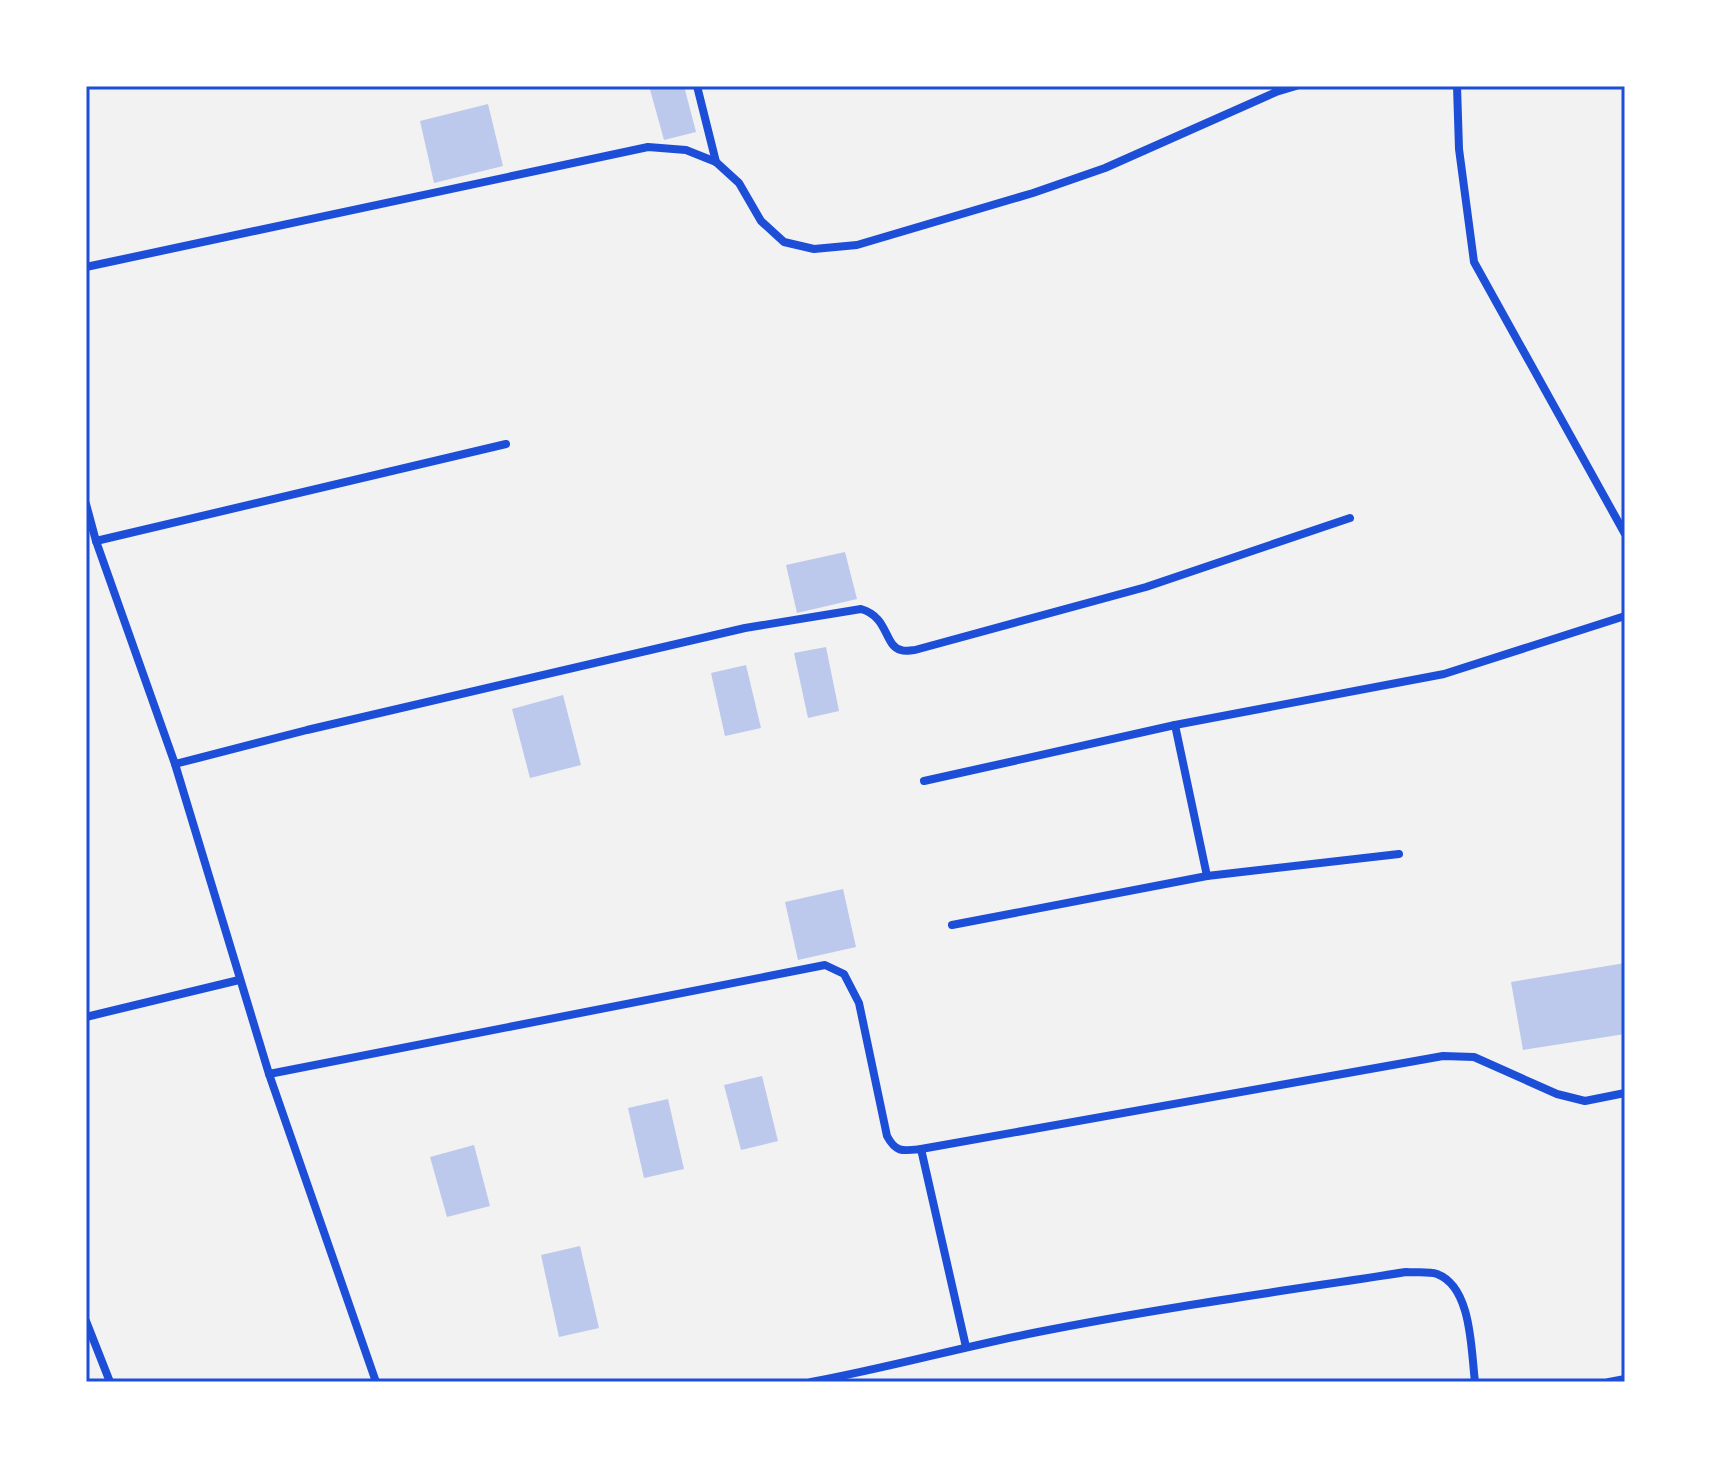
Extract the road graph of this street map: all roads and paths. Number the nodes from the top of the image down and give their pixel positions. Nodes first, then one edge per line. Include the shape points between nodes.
1 (697, 86) edge
2 (1296, 86) edge
3 (1457, 86) edge
4 (716, 162) junction
5 (86, 267) edge
6 (506, 444) dead end
7 (86, 504) edge
8 (1350, 518) dead end
9 (1625, 534) edge
10 (96, 541) junction
11 (1625, 616) edge
12 (1175, 725) junction
13 (175, 764) junction
14 (924, 781) dead end
15 (1399, 854) dead end
16 (1207, 876) junction
17 (952, 925) dead end
18 (239, 980) junction
19 (86, 1017) edge
20 (269, 1074) junction
21 (1625, 1093) edge
22 (921, 1149) junction
23 (86, 1321) edge
24 (966, 1347) junction
25 (1625, 1379) edge
26 (110, 1382) edge
27 (376, 1382) edge
28 (811, 1382) edge
29 (1475, 1382) edge
30 (1609, 1382) edge

1 - 4 street
2 - 4 street via 1105,168 857,245 814,249 784,242
3 - 9 street via 1459,149 1474,262
4 - 5 street via 686,150 648,147
6 - 10 street
7 - 10 street
8 - 13 street via 1146,587 915,650 892,644 872,612 861,609 730,632
10 - 13 street
11 - 12 street via 1444,674
12 - 14 street
12 - 16 street
13 - 18 street
15 - 16 street
16 - 17 street
18 - 19 street
18 - 20 street
20 - 22 street via 825,965 844,974 859,1003 892,1146 901,1151
20 - 27 street
21 - 22 street via 1585,1101 1474,1057 1443,1056
22 - 24 street
23 - 26 street
24 - 28 street
24 - 29 street via 1334,1283 1434,1273 1451,1282 1464,1306
25 - 30 street

